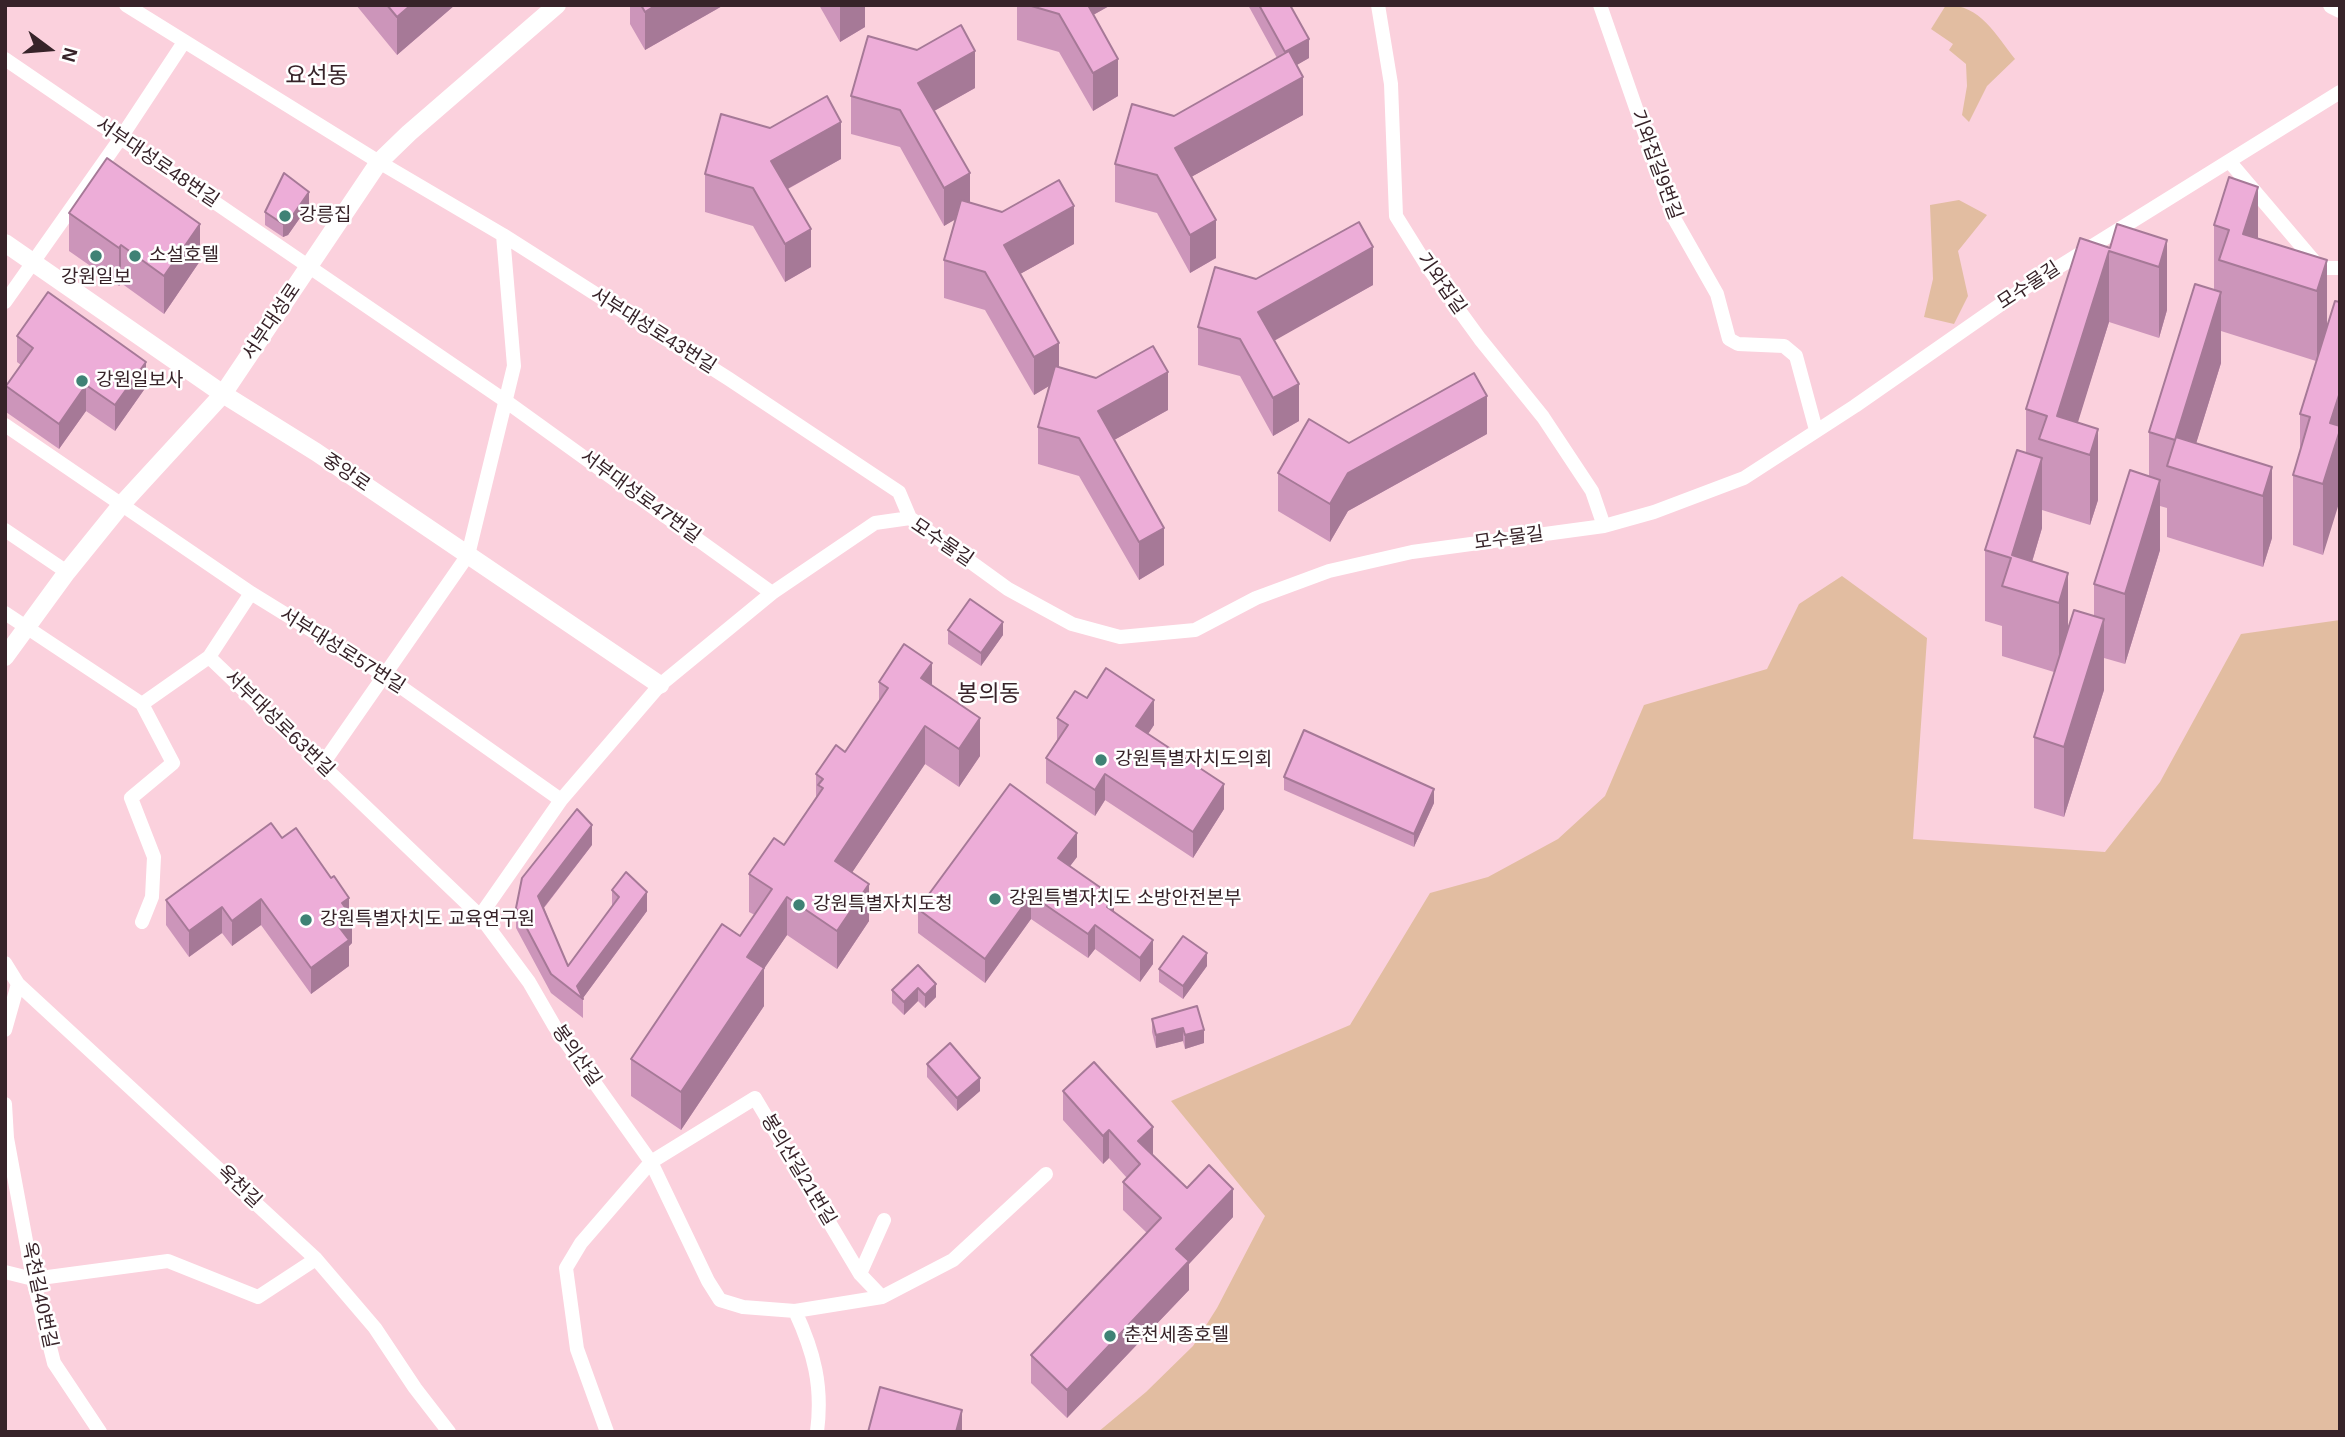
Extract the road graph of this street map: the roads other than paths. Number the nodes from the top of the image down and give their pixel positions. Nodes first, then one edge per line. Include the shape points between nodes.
1 (126, 5) edge
2 (557, 5) edge
3 (1378, 5) edge
4 (1600, 5) edge
5 (2332, 5) edge
6 (2340, 9) edge
7 (184, 42) junction
8 (5, 59) edge
9 (2340, 92) edge
10 (120, 139) junction
11 (2229, 161) junction
12 (379, 162) junction
13 (503, 235) junction
14 (5, 243) edge
15 (32, 262) junction
16 (309, 267) junction
17 (2340, 268) edge
18 (5, 302) edge
19 (223, 394) junction
20 (507, 402) junction
21 (5, 425) edge
22 (1816, 430) junction
23 (122, 504) junction
24 (910, 518) junction
25 (1604, 526) junction
26 (5, 530) edge
27 (468, 555) junction
28 (67, 572) junction
29 (251, 593) junction
30 (772, 593) junction
31 (5, 613) edge
32 (26, 627) junction
33 (5, 657) edge
34 (209, 657) junction
35 (384, 675) junction
36 (660, 685) junction
37 (142, 705) junction
38 (322, 765) junction
39 (561, 800) junction
40 (480, 916) junction
41 (142, 922) dead end
42 (5, 963) edge
43 (18, 984) junction
44 (5, 1030) edge
45 (5, 1104) edge
46 (651, 1162) junction
47 (1046, 1174) dead end
48 (884, 1220) dead end
49 (316, 1259) junction
50 (5, 1272) edge
51 (860, 1274) junction
52 (33, 1279) junction
53 (881, 1297) junction
54 (794, 1311) junction
55 (100, 1432) edge
56 (449, 1432) edge
57 (607, 1432) edge
58 (817, 1432) edge

1 - 7 street, 서부대성로43번길
2 - 12 street, 서부대성로
3 - 25 street, 기와집길 via 1391,85 1395,216 1480,339 1544,417 1592,491
4 - 22 street, 기와집길9번길 via 1675,220 1717,294 1729,339 1738,344 1783,346 1796,356
5 - 6 street
7 - 10 street
7 - 12 street, 서부대성로43번길
8 - 10 street, 서부대성로48번길
9 - 11 street, 모수물길
10 - 15 street
10 - 16 street, 서부대성로48번길
11 - 17 street via 2320,268
11 - 22 street, 모수물길 via 2020,291
12 - 13 street, 서부대성로43번길
12 - 16 street, 서부대성로
13 - 20 street via 514,366
13 - 24 street, 서부대성로43번길 via 899,492
14 - 15 street, 중앙로
15 - 18 street
15 - 19 street, 중앙로
16 - 19 street, 서부대성로
16 - 20 street, 서부대성로47번길
19 - 23 street, 서부대성로
19 - 27 street, 중앙로
20 - 27 street
20 - 30 street, 서부대성로47번길
21 - 23 street, 서부대성로57번길
22 - 25 street, 모수물길 via 1744,478
23 - 28 street, 서부대성로
23 - 29 street, 서부대성로57번길
24 - 25 street, 모수물길 via 1008,589 1072,624 1120,637 1195,630 1256,598 1329,571 1412,552
24 - 30 street, 모수물길 via 875,523
26 - 28 street
27 - 35 street
27 - 36 street, 중앙로
28 - 32 street, 서부대성로
29 - 34 street
29 - 35 street, 서부대성로57번길
30 - 36 street, 모수물길
31 - 32 street
32 - 33 street, 서부대성로
32 - 37 street
34 - 37 street, 서부대성로63번길
34 - 38 street, 서부대성로63번길
35 - 38 street
35 - 39 street, 서부대성로57번길
36 - 39 street
37 - 41 street via 173,764 131,798 154,857 152,897
38 - 40 street, 서부대성로63번길
39 - 40 street
40 - 46 street, 봉의산길
42 - 43 street, 옥천길
43 - 44 street
43 - 49 street, 옥천길
45 - 52 street, 옥천길40번길
46 - 51 street, 봉의산길21번길 via 754,1098
46 - 54 street, 봉의산길 via 720,1300 743,1307
46 - 57 street via 580,1243 566,1268 577,1349
47 - 53 street, 봉의산길 via 953,1260
48 - 51 street
49 - 52 street via 258,1297 168,1261
49 - 56 street, 옥천길 via 375,1328
50 - 52 street
51 - 53 street, 봉의산길21번길
52 - 55 street, 옥천길40번길 via 54,1363
53 - 54 street, 봉의산길
54 - 58 street via 808,1339 820,1387

